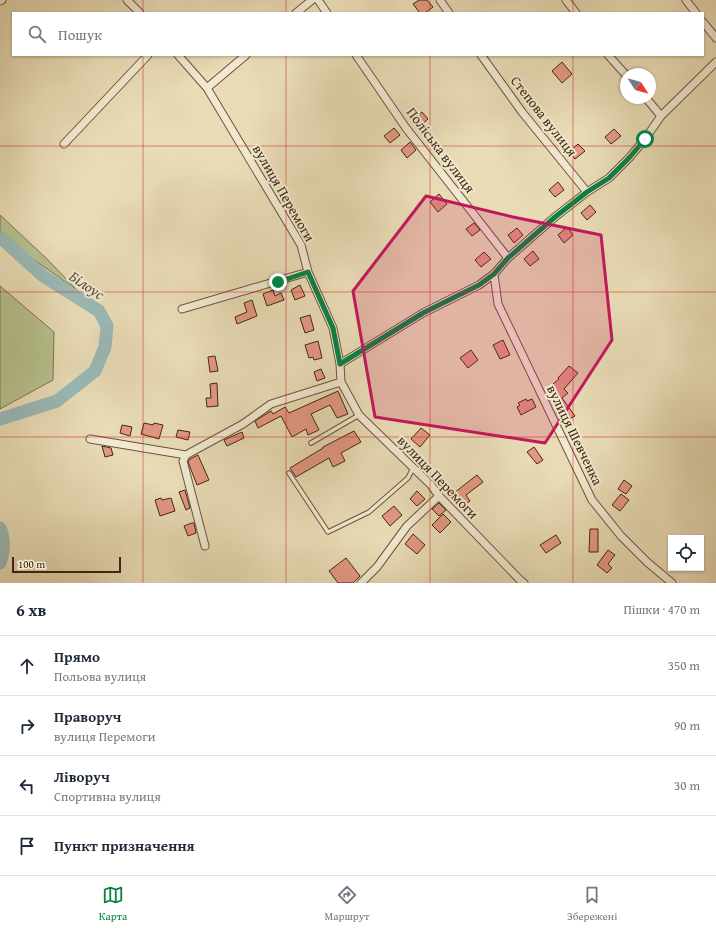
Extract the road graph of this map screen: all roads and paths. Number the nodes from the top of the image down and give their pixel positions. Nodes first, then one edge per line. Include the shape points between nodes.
1 (127, 0) edge
2 (312, 0) edge
3 (318, 0) edge
4 (440, 0) edge
5 (566, 0) edge
6 (686, 0) edge
7 (139, 12) edge
8 (297, 12) edge
9 (326, 12) edge
10 (448, 12) edge
11 (575, 12) edge
12 (695, 12) edge
13 (704, 23) edge
14 (716, 38) edge
15 (147, 56) edge
16 (179, 56) edge
17 (245, 56) edge
18 (357, 56) edge
19 (481, 56) edge
20 (609, 56) edge
21 (716, 62) edge
22 (620, 68) edge
23 (207, 88) junction
24 (651, 104) edge
25 (661, 116) junction
26 (64, 144) dead end
27 (587, 192) junction
28 (508, 258) junction
29 (308, 272) junction
30 (494, 274) junction
31 (182, 309) dead end
32 (340, 364) junction
33 (342, 382) junction
34 (359, 415) junction
35 (90, 439) dead end
36 (311, 442) dead end
37 (186, 456) junction
38 (413, 468) junction
39 (290, 473) dead end
40 (439, 496) junction
41 (205, 546) dead end
42 (361, 583) edge
43 (524, 583) edge
44 (672, 583) edge

1 - 7 street
2 - 8 street
3 - 9 street
4 - 10 street
5 - 11 street
6 - 12 street
13 - 14 street
15 - 26 street
16 - 23 street, вулиця Перемоги
17 - 23 street
18 - 28 street, Поліська вулиця via 406,128
19 - 27 street, Степова вулиця
20 - 22 street
21 - 25 street
23 - 29 street, вулиця Перемоги via 301,245
24 - 25 street
25 - 27 street via 629,158 609,178
27 - 28 street
28 - 30 street
29 - 31 street
29 - 32 street, вулиця Перемоги via 333,328
30 - 32 street via 479,285 423,313
30 - 44 street, вулиця Шевченка via 498,304 592,500 621,536
32 - 33 street, вулиця Перемоги
33 - 34 street, вулиця Перемоги
33 - 37 street via 271,404 243,424
34 - 36 lane
34 - 38 street, вулиця Перемоги
35 - 37 street
37 - 41 street via 183,461
38 - 39 lane via 408,478 369,512 328,532
38 - 40 street, вулиця Перемоги
40 - 42 street via 407,526 377,567
40 - 43 street, вулиця Перемоги

